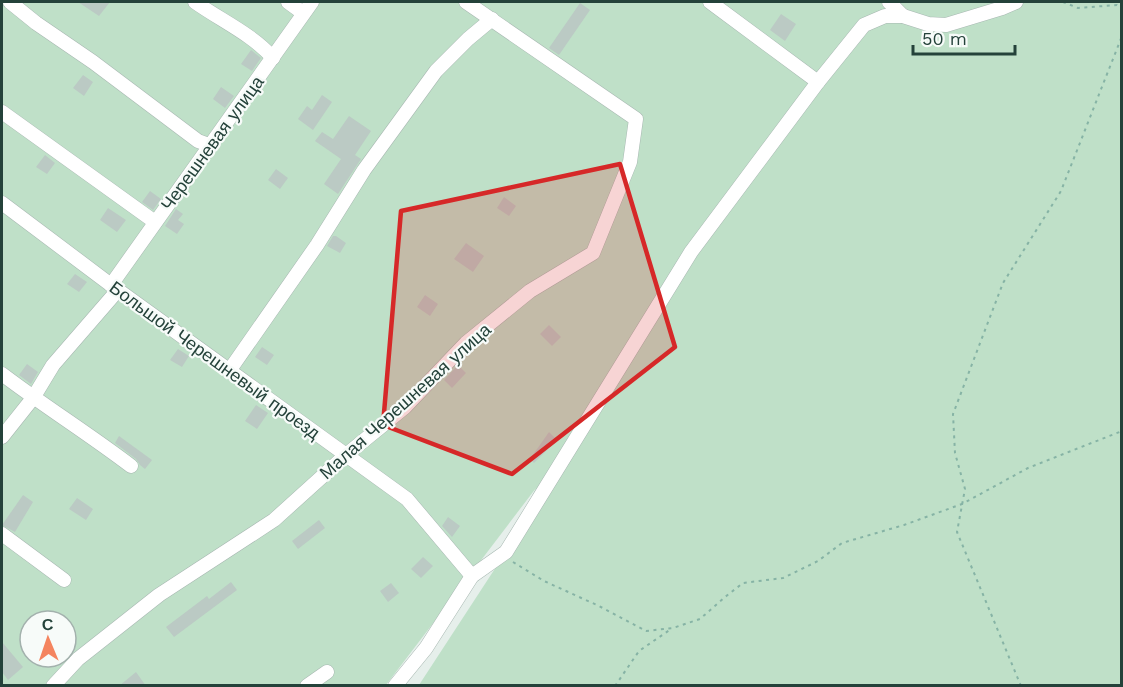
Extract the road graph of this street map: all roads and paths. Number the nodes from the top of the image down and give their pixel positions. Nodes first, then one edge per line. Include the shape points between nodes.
1 (10, 2) edge
2 (195, 2) edge
3 (288, 2) edge
4 (312, 2) edge
5 (466, 2) edge
6 (710, 2) edge
7 (889, 2) edge
8 (1016, 2) edge
9 (1063, 2) edge
10 (1118, 3) edge
11 (1122, 9) edge
12 (303, 13) junction
13 (903, 16) junction
14 (492, 19) junction
15 (1122, 36) edge
16 (273, 58) junction
17 (818, 82) junction
18 (2, 112) edge
19 (209, 145) junction
20 (2, 203) edge
21 (155, 222) junction
22 (114, 288) junction
23 (229, 370) junction
24 (2, 374) edge
25 (33, 398) junction
26 (1122, 431) edge
27 (2, 437) edge
28 (346, 455) junction
29 (131, 466) dead end
30 (962, 504) junction
31 (2, 534) edge
32 (507, 552) junction
33 (472, 576) junction
34 (64, 580) dead end
35 (673, 628) junction
36 (327, 672) dead end
37 (53, 686) edge
38 (307, 686) edge
39 (395, 686) edge
40 (615, 686) edge
41 (1021, 686) edge

1 - 19 lane via 198,141
2 - 16 lane via 264,47
3 - 12 lane
4 - 12 lane, Черешневая улица
5 - 14 lane
6 - 17 lane
7 - 13 lane
8 - 13 lane via 946,25
9 - 10 path via 1078,8
10 - 11 path
12 - 16 lane, Черешневая улица
13 - 17 lane via 885,15 864,25
14 - 23 lane via 436,70
14 - 28 lane, Малая Черешневая улица via 636,119 630,162 593,253 530,291 466,343 405,407
15 - 30 path via 1061,192 1002,283 953,414 955,453 965,489
16 - 19 lane, Черешневая улица
17 - 32 lane via 691,252
18 - 21 lane
19 - 21 lane, Черешневая улица
20 - 22 lane, Большой Черешневый проезд
21 - 22 lane, Черешневая улица
22 - 23 lane, Большой Черешневый проезд
22 - 25 lane, Черешневая улица via 53,364
23 - 28 lane, Большой Черешневый проезд
24 - 25 lane
25 - 27 lane, Черешневая улица
25 - 29 lane
26 - 30 path via 1028,468
28 - 33 lane, Большой Черешневый проезд via 406,499
28 - 37 lane, Малая Черешневая улица via 274,520 159,595 78,659
30 - 35 path via 842,543 818,561 783,578 743,583 700,619
30 - 41 path via 957,532
31 - 34 lane
32 - 33 lane
32 - 35 path via 513,562 544,581 646,631
33 - 39 lane via 426,648
35 - 40 path via 639,651
36 - 38 lane

